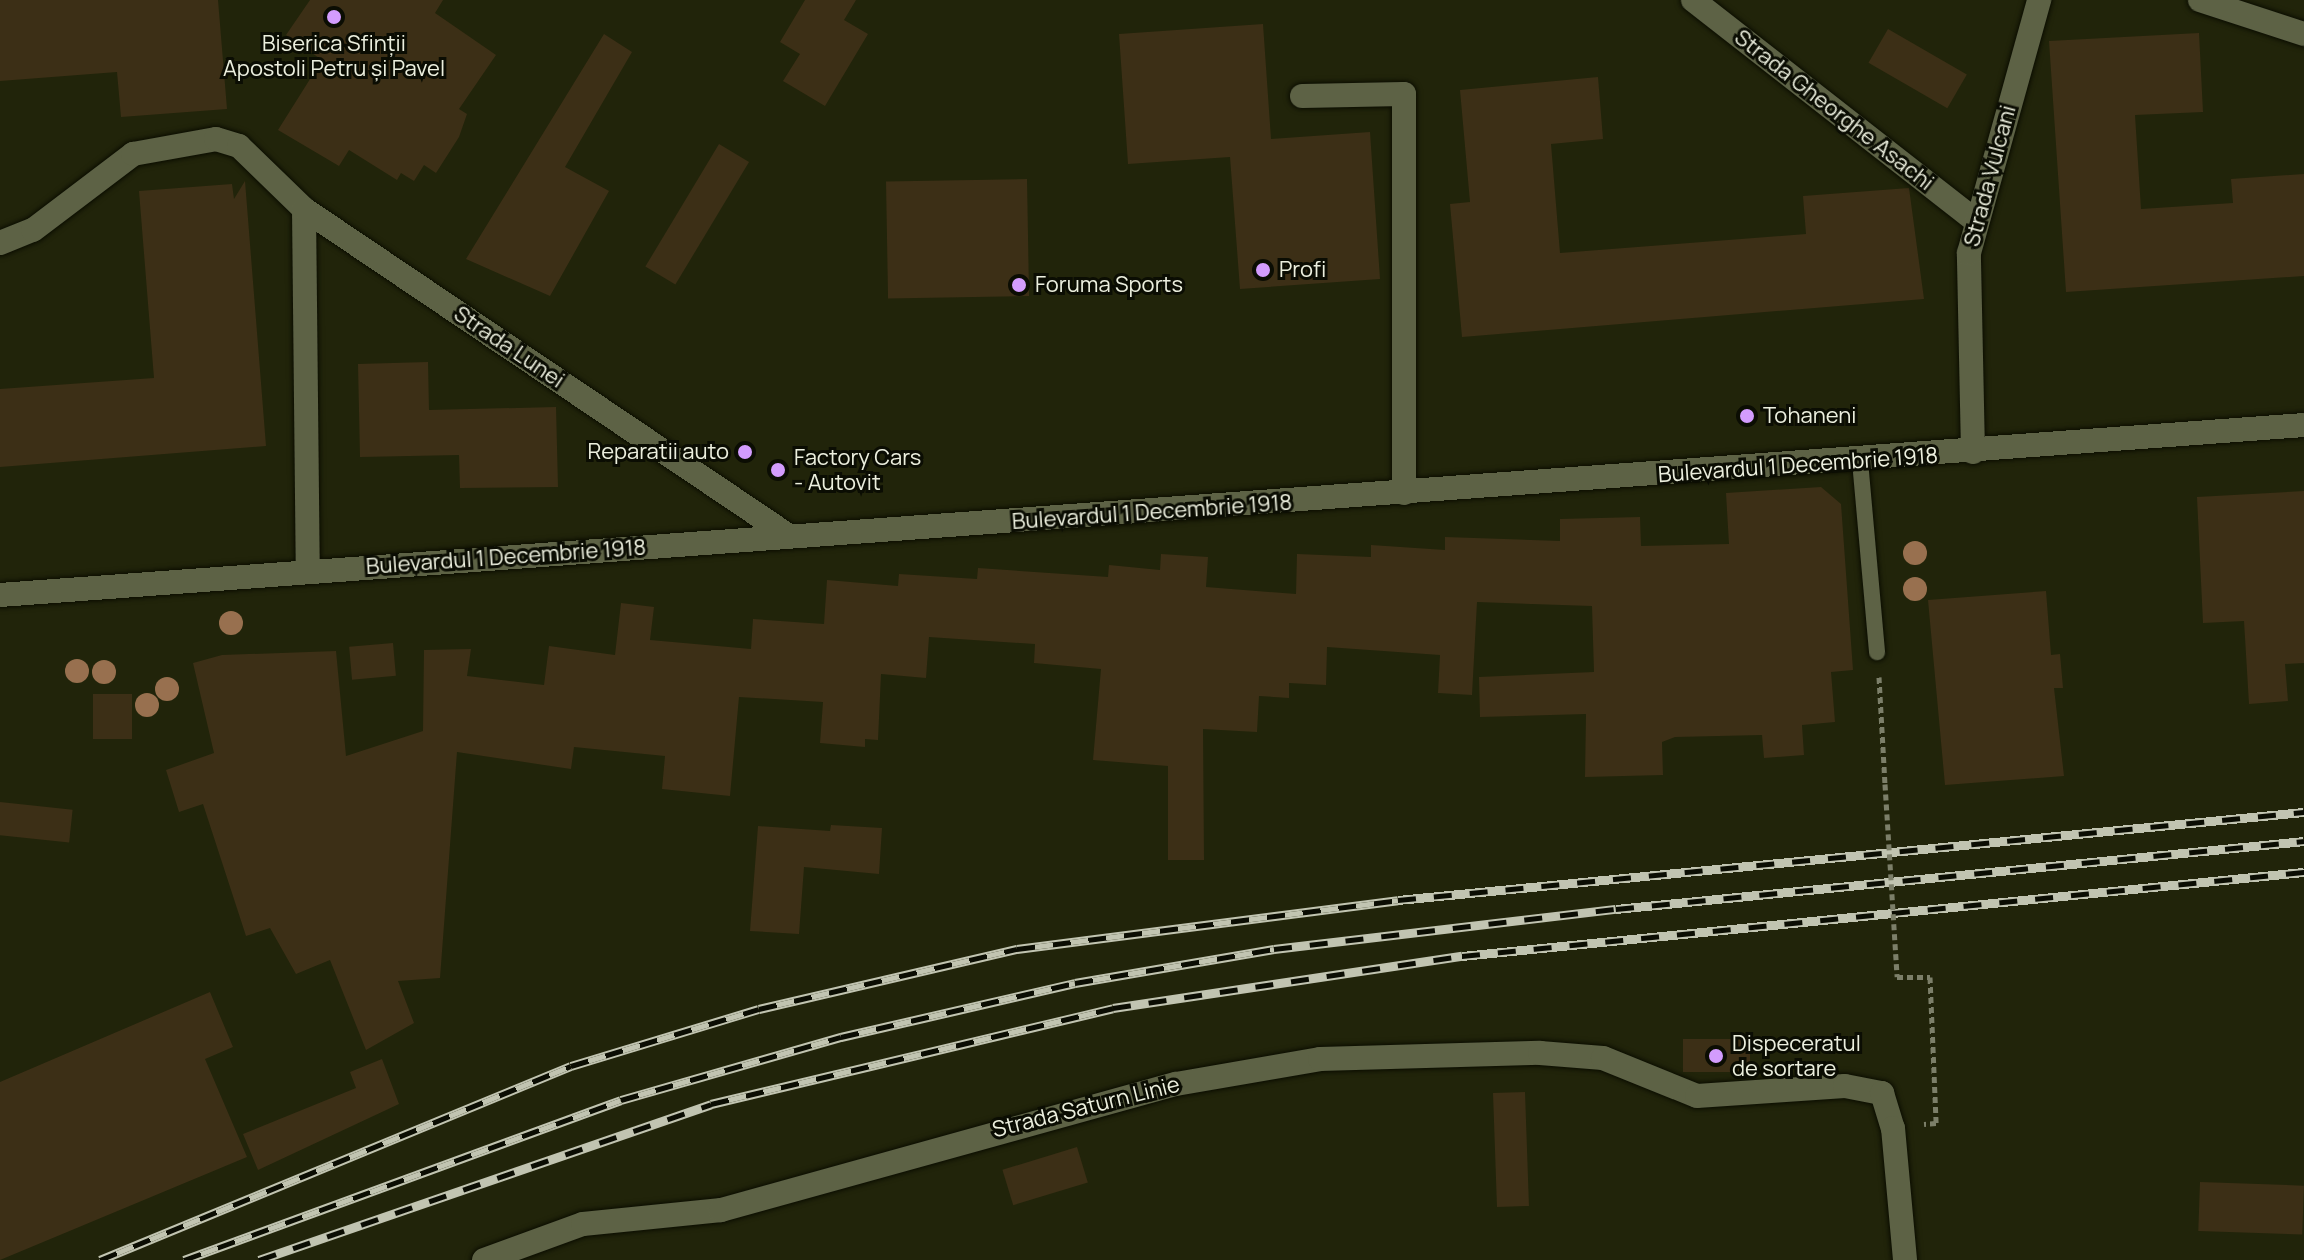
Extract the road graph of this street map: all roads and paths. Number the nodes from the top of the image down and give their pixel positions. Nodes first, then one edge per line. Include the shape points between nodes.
1 (1693, 0) edge
2 (2039, 0) edge
3 (2200, 0) edge
4 (2304, 34) edge
5 (1302, 96) dead end
6 (304, 209) junction
7 (1975, 220) junction
8 (0, 243) edge
9 (2304, 425) edge
10 (1973, 452) junction
11 (1860, 461) junction
12 (1404, 493) junction
13 (789, 536) junction
14 (308, 571) junction
15 (0, 595) edge
16 (1877, 652) dead end
17 (1880, 681) dead end
18 (1936, 1123) dead end
19 (484, 1260) edge
20 (1905, 1260) edge

1 - 7 street, Strada Gheorghe Asachi
2 - 7 street, Strada Vulcani
3 - 4 street
5 - 12 street via 1404,94
6 - 8 street, Strada Lunei via 239,146 216,139 133,154 33,230
6 - 13 street, Strada Lunei
6 - 14 street
7 - 10 street, Strada Vulcani via 1967,306
9 - 10 street, Bulevardul 1 Decembrie 1918
10 - 11 street, Bulevardul 1 Decembrie 1918
11 - 12 street, Bulevardul 1 Decembrie 1918
11 - 16 lane
12 - 13 street, Bulevardul 1 Decembrie 1918
13 - 14 street, Bulevardul 1 Decembrie 1918
14 - 15 street, Bulevardul 1 Decembrie 1918
17 - 18 path, bridge via 1897,977 1930,977
19 - 20 street, Strada Saturn Linie via 583,1224 721,1210 1094,1101 1320,1059 1577,1053 1697,1096 1845,1086 1882,1093 1893,1128

